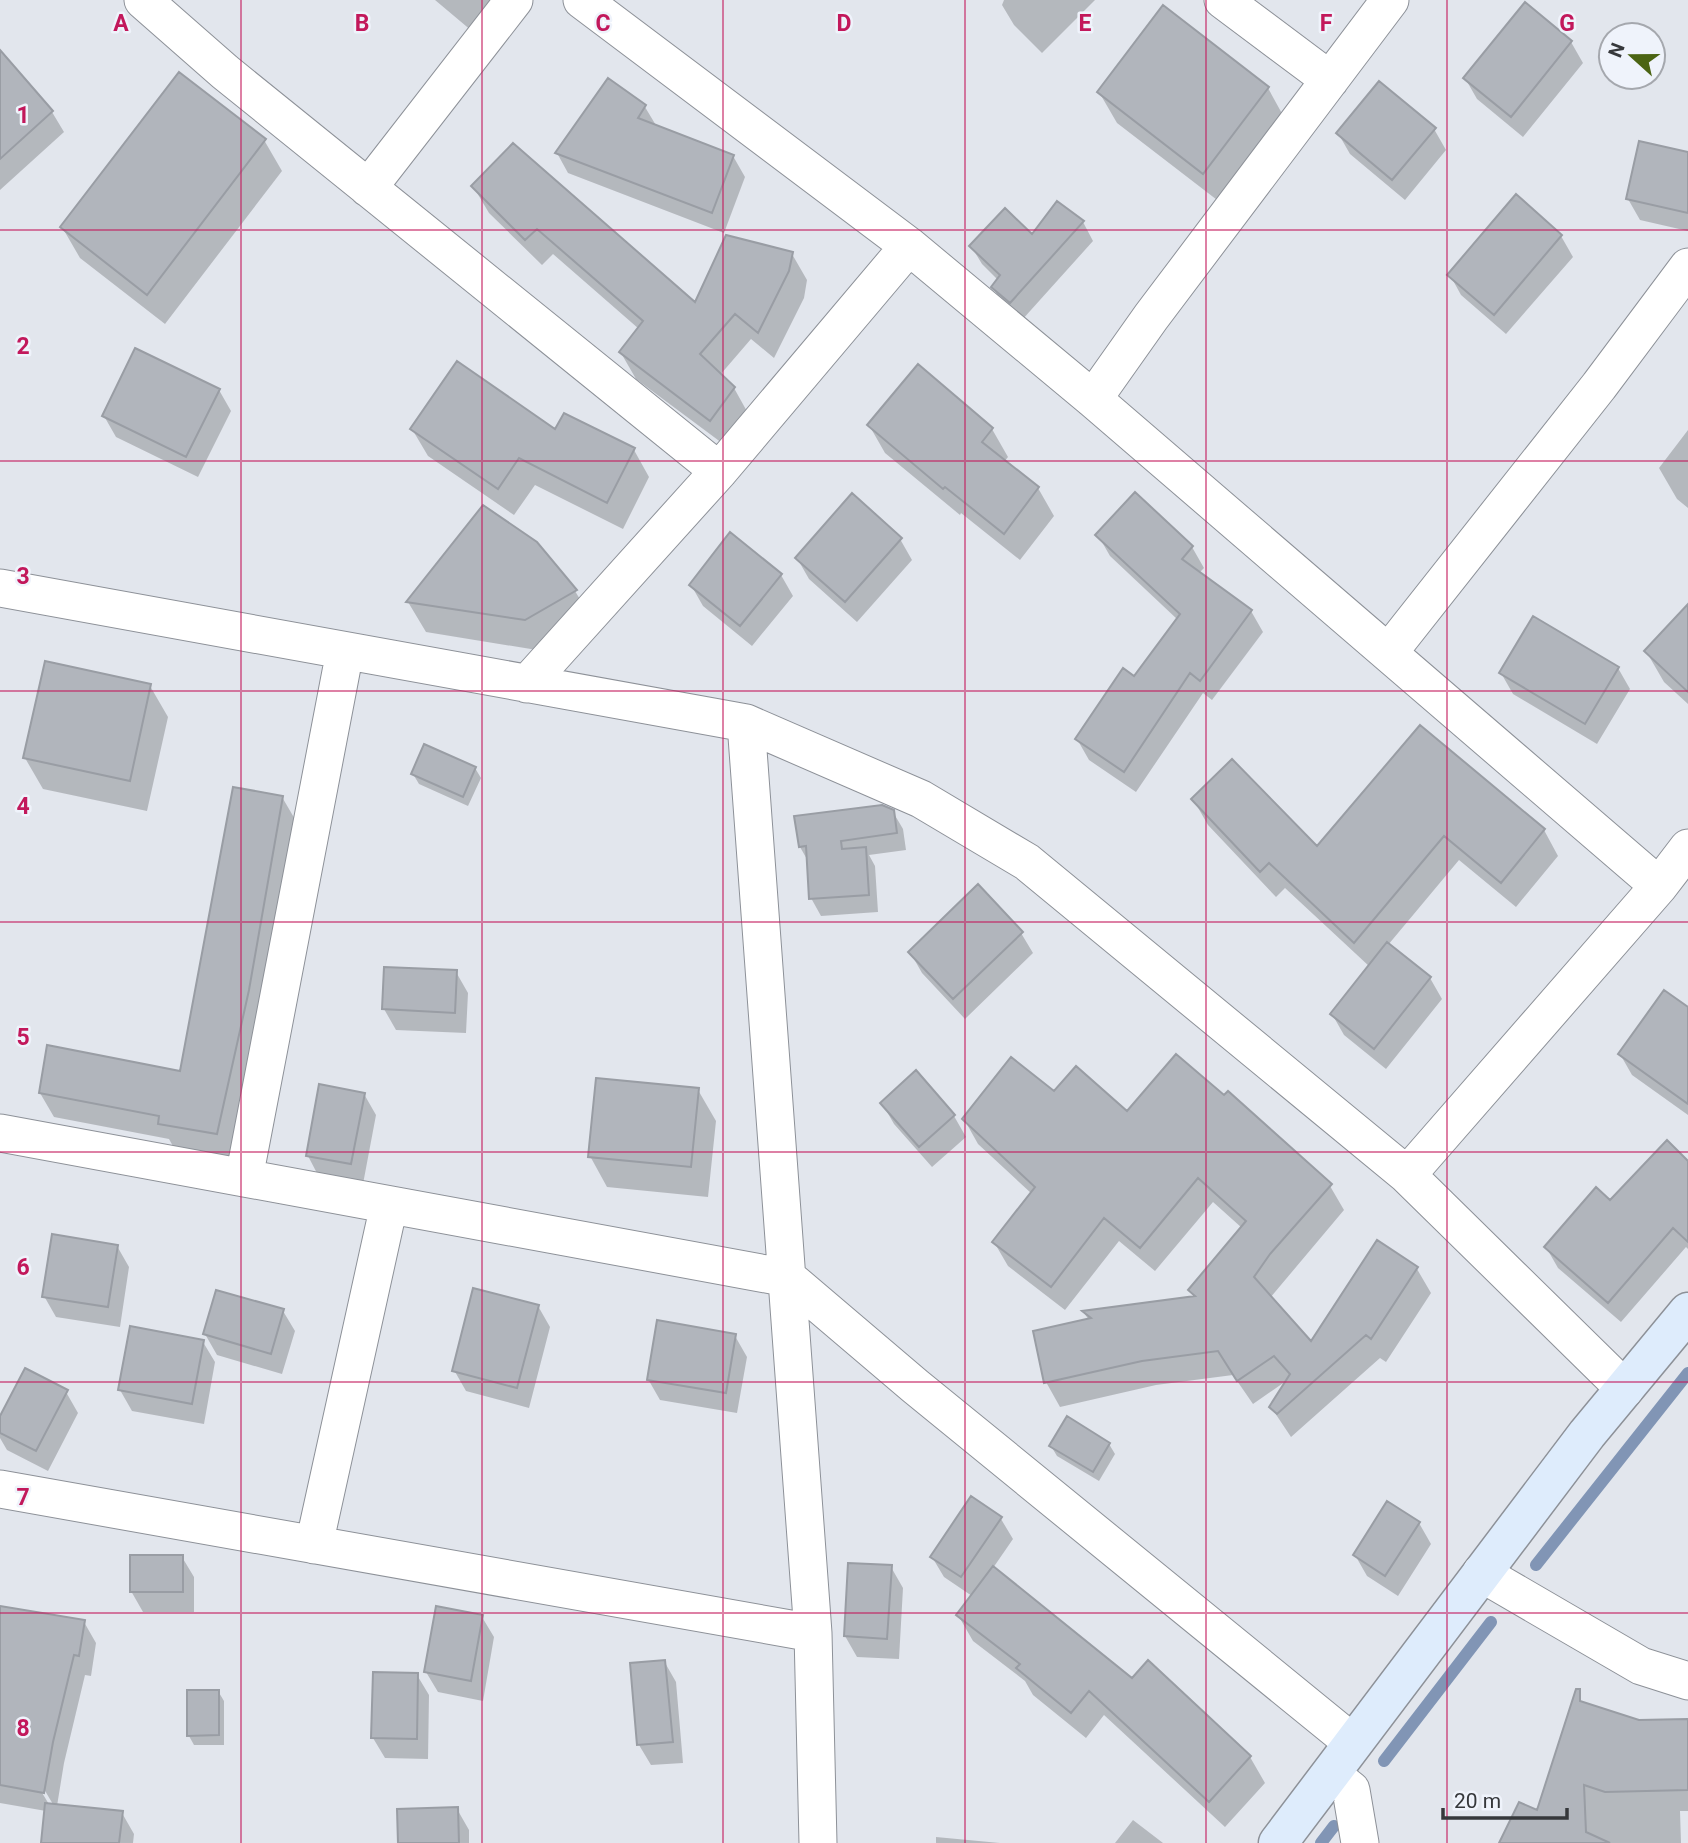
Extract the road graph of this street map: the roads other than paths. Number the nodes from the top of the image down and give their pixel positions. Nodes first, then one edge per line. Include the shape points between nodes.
1 (142, 0) edge
2 (514, 0) edge
3 (582, 0) edge
4 (1223, 0) edge
5 (1390, 0) edge
6 (1330, 80) junction
7 (368, 188) junction
8 (909, 246) junction
9 (1688, 267) edge
10 (1093, 398) junction
11 (719, 471) junction
12 (0, 588) edge
13 (345, 651) junction
14 (1389, 652) junction
15 (527, 684) junction
16 (746, 723) junction
17 (1688, 848) edge
18 (1659, 886) junction
19 (0, 1133) edge
20 (1407, 1175) junction
21 (244, 1178) junction
22 (389, 1205) junction
23 (788, 1278) junction
24 (1684, 1322) edge
25 (1625, 1389) junction
26 (0, 1489) edge
27 (314, 1545) junction
28 (1481, 1573) junction
29 (813, 1633) junction
30 (1688, 1681) edge
31 (1353, 1743) junction
32 (1331, 1774) junction
33 (818, 1843) edge
34 (1278, 1843) edge
35 (1360, 1843) edge

1 - 7 street
2 - 7 street
3 - 8 street
4 - 6 street
5 - 6 street
6 - 10 street
7 - 11 street
8 - 10 street
8 - 11 street
9 - 14 street
10 - 14 street
11 - 15 street
12 - 13 street
13 - 15 street
13 - 21 street
14 - 18 street
15 - 16 street
16 - 20 street via 921,799 1027,862
16 - 23 street
17 - 18 street
18 - 20 street
19 - 21 street
20 - 25 street
21 - 22 street
22 - 23 street
22 - 27 street
23 - 29 street
23 - 31 street
24 - 25 street
25 - 28 street
26 - 27 street
27 - 29 street
28 - 30 street via 1641,1666
28 - 31 street
29 - 33 street
31 - 32 street
32 - 34 street
32 - 35 street via 1351,1790

